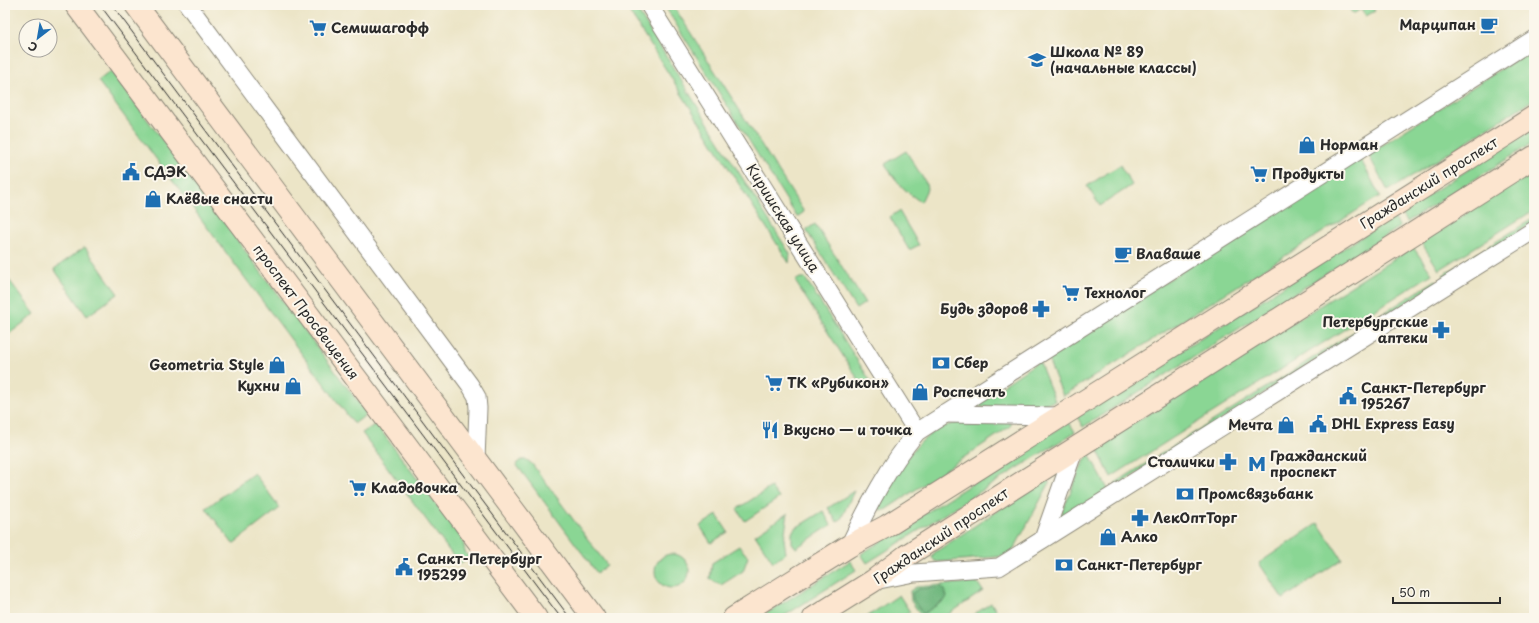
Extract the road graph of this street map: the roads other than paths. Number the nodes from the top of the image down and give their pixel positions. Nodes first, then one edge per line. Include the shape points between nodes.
1 (76, 5) edge
2 (136, 5) edge
3 (188, 5) edge
4 (649, 5) edge
5 (1534, 39) edge
6 (1534, 117) edge
7 (1534, 157) edge
8 (1534, 230) edge
9 (945, 414) junction
10 (1061, 416) junction
11 (916, 432) junction
12 (1075, 448) junction
13 (476, 460) junction
14 (1043, 539) junction
15 (849, 546) junction
16 (873, 581) junction
17 (536, 618) edge
18 (594, 618) edge
19 (734, 618) edge
20 (814, 618) edge

1 - 17 main road, проспект Просвещения
2 - 13 main road
3 - 13 street via 477,397
4 - 11 street, Киришская улица
5 - 9 street
6 - 10 main road, Гражданский проспект
7 - 12 main road, Гражданский проспект
8 - 14 street
9 - 10 street
9 - 11 street
10 - 15 main road, Гражданский проспект via 887,526
11 - 15 street via 898,455 871,499
12 - 14 street
12 - 16 main road, Гражданский проспект via 906,556
13 - 18 main road
14 - 16 street via 999,567 914,573
15 - 19 main road, Гражданский проспект
16 - 20 main road, Гражданский проспект

